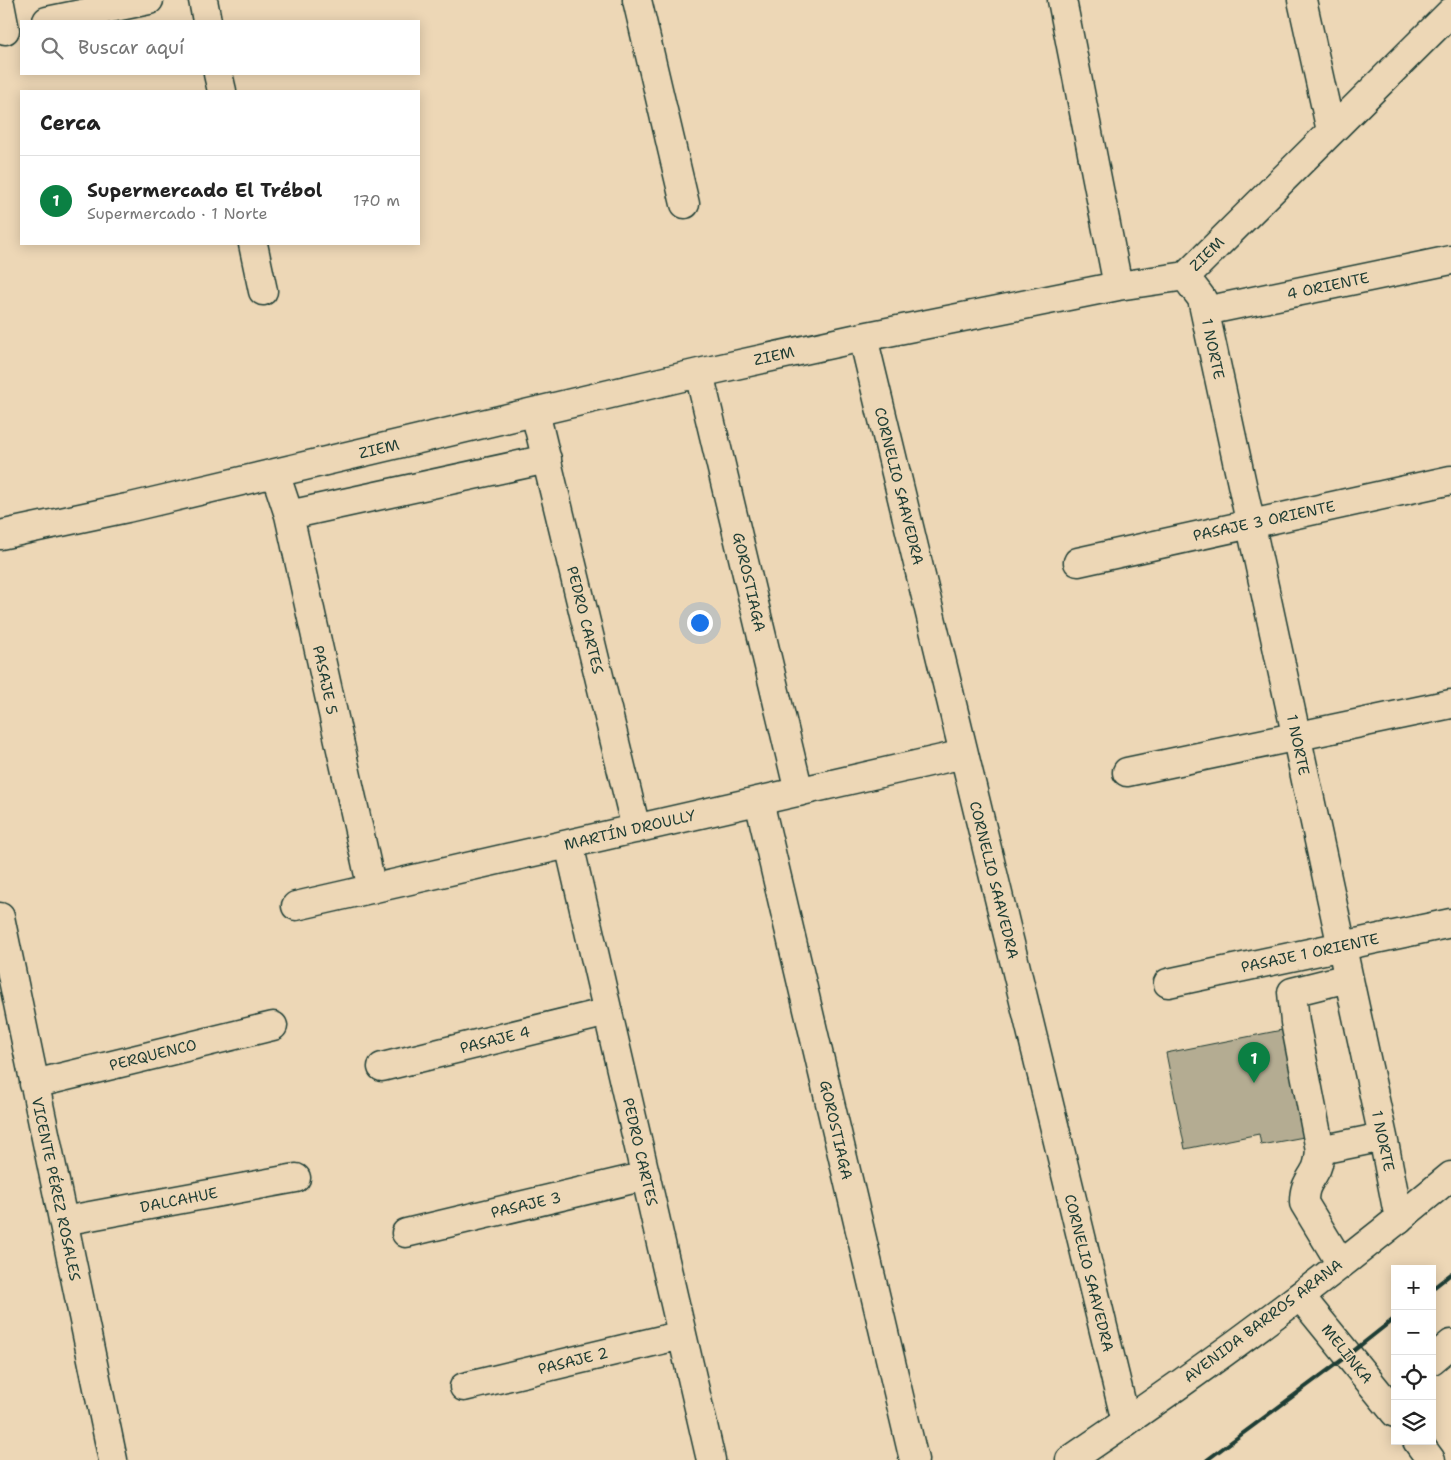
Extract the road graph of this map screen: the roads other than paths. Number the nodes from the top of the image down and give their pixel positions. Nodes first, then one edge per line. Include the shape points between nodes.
1 (149, 0) edge
2 (203, 0) edge
3 (637, 0) edge
4 (1062, 0) edge
5 (1302, 0) edge
6 (1451, 12) edge
7 (52, 20) edge
8 (207, 20) edge
9 (218, 75) edge
10 (222, 90) edge
11 (1331, 131) junction
12 (685, 204) dead end
13 (253, 245) edge
14 (1451, 260) edge
15 (1186, 276) junction
16 (1118, 286) junction
17 (263, 291) dead end
18 (1205, 311) junction
19 (863, 337) junction
20 (699, 373) junction
21 (535, 412) junction
22 (547, 459) junction
23 (276, 473) junction
24 (1451, 480) edge
25 (289, 515) junction
26 (1251, 524) junction
27 (0, 535) edge
28 (1078, 562) dead end
29 (1451, 704) edge
30 (1296, 737) junction
31 (964, 754) junction
32 (1127, 772) dead end
33 (799, 792) junction
34 (759, 801) junction
35 (636, 829) junction
36 (569, 844) junction
37 (372, 889) junction
38 (296, 906) dead end
39 (0, 917) edge
40 (1451, 923) edge
41 (1341, 946) junction
42 (1296, 956) junction
43 (1348, 978) junction
44 (1168, 983) dead end
45 (1292, 992) junction
46 (608, 1012) junction
47 (273, 1026) dead end
48 (11, 1027) edge
49 (382, 1067) dead end
50 (34, 1084) junction
51 (1382, 1137) junction
52 (1320, 1150) junction
53 (646, 1176) junction
54 (1451, 1176) edge
55 (296, 1178) dead end
56 (1399, 1219) junction
57 (63, 1221) junction
58 (406, 1233) dead end
59 (1341, 1264) junction
60 (1300, 1296) junction
61 (682, 1335) junction
62 (1451, 1344) edge
63 (1436, 1357) edge
64 (464, 1388) dead end
65 (1391, 1401) edge
66 (1126, 1422) junction
67 (1420, 1445) edge
68 (113, 1460) edge
69 (711, 1460) edge
70 (914, 1460) edge
71 (1070, 1460) edge
72 (1432, 1460) edge

1 - 7 street
2 - 8 street
3 - 12 street
4 - 16 street
5 - 11 street
6 - 11 street, ZIEM
9 - 10 street
11 - 15 street, ZIEM
13 - 17 street
14 - 18 street, 4 ORIENTE
15 - 16 street, ZIEM
15 - 18 street, 1 NORTE via 1202,299
16 - 19 street, ZIEM
18 - 26 street, 1 NORTE
19 - 20 street, ZIEM
19 - 31 street, CORNELIO SAAVEDRA
20 - 21 street, ZIEM
20 - 33 street, GOROSTIAGA
21 - 22 street, PEDRO CARTES
21 - 23 street, ZIEM
22 - 25 street
22 - 35 street, PEDRO CARTES
23 - 25 street, PASAJE 5
23 - 27 street, ZIEM
24 - 26 street, PASAJE 3 ORIENTE
25 - 37 street, PASAJE 5
26 - 28 street, PASAJE 3 ORIENTE
26 - 30 street, 1 NORTE
29 - 30 street
30 - 32 street
30 - 41 street, 1 NORTE
31 - 33 street, MARTÍN DROULLY
31 - 66 street, CORNELIO SAAVEDRA
33 - 34 street, MARTÍN DROULLY
34 - 35 street, MARTÍN DROULLY
34 - 70 street, GOROSTIAGA
35 - 36 street, MARTÍN DROULLY
36 - 37 street, MARTÍN DROULLY
36 - 46 street, PEDRO CARTES
37 - 38 street, MARTÍN DROULLY
39 - 48 street, VICENTE PÉREZ ROSALES
40 - 41 street, PASAJE 1 ORIENTE
41 - 42 street, PASAJE 1 ORIENTE
41 - 43 street, 1 NORTE
42 - 44 street, PASAJE 1 ORIENTE
42 - 45 street
43 - 45 street
43 - 51 street, 1 NORTE
45 - 52 street
46 - 49 street, PASAJE 4
46 - 53 street, PEDRO CARTES
47 - 50 street, PERQUENCO
48 - 50 street, VICENTE PÉREZ ROSALES
50 - 57 street, VICENTE PÉREZ ROSALES
51 - 52 street
51 - 56 street, 1 NORTE
52 - 59 street via 1314,1174 1304,1192 1304,1203
53 - 58 street, PASAJE 3
53 - 61 street, PEDRO CARTES
54 - 56 street, AVENIDA BARROS ARANA
55 - 57 street, DALCAHUE
56 - 59 street, AVENIDA BARROS ARANA
57 - 68 street, VICENTE PÉREZ ROSALES
59 - 60 street, AVENIDA BARROS ARANA
60 - 65 street, MELINKA
60 - 66 street, AVENIDA BARROS ARANA
61 - 64 street, PASAJE 2
61 - 69 street, PEDRO CARTES
62 - 63 street
66 - 71 street, AVENIDA BARROS ARANA
67 - 72 street

